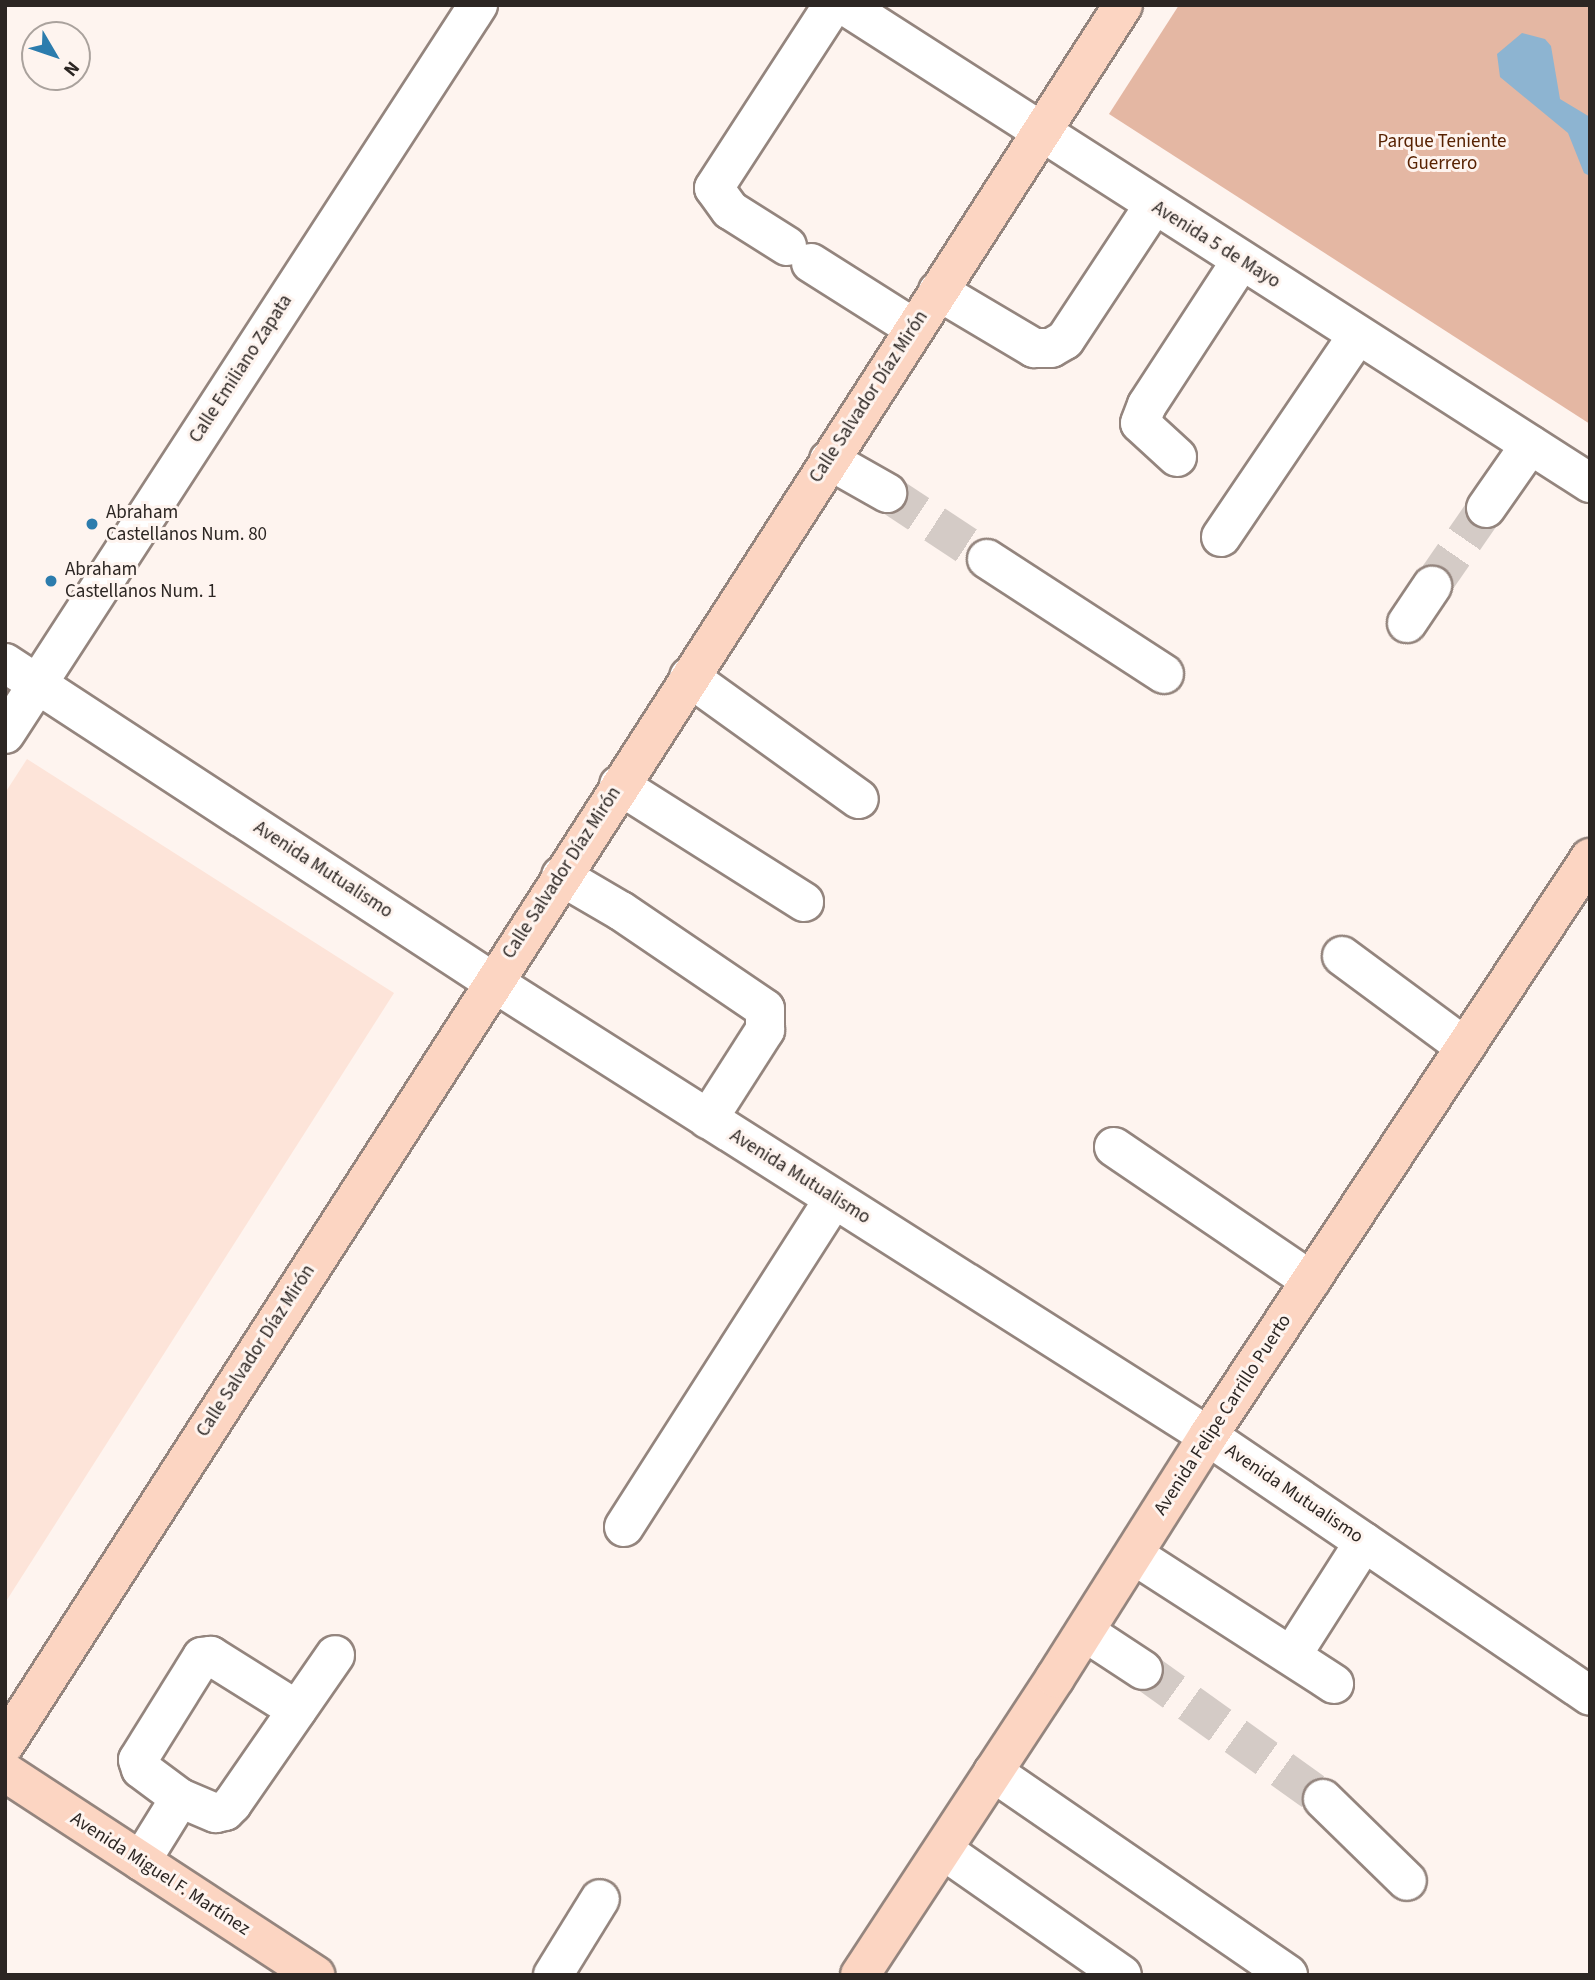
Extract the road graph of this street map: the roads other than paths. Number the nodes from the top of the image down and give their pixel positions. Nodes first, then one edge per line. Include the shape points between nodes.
1 (478, 5) edge
2 (833, 5) edge
3 (844, 5) edge
4 (1123, 5) edge
5 (1040, 133) junction
6 (1154, 205) junction
7 (1241, 261) junction
8 (938, 291) junction
9 (914, 328) junction
10 (1359, 335) junction
11 (1530, 445) junction
12 (1177, 457) dead end
13 (829, 460) junction
14 (1590, 483) edge
15 (887, 493) tunnel mouth
16 (1486, 508) tunnel mouth
17 (1221, 537) dead end
18 (987, 559) tunnel mouth
19 (1432, 586) tunnel mouth
20 (1407, 623) dead end
21 (5, 663) edge
22 (1164, 674) dead end
23 (689, 677) junction
24 (38, 683) junction
25 (5, 734) edge
26 (619, 785) junction
27 (859, 799) dead end
28 (561, 876) junction
29 (1584, 881) edge
30 (804, 902) dead end
31 (1342, 956) dead end
32 (493, 982) junction
33 (1465, 1047) junction
34 (708, 1119) junction
35 (1114, 1147) dead end
36 (834, 1199) junction
37 (1311, 1281) junction
38 (1208, 1436) junction
39 (624, 1527) dead end
40 (1364, 1542) junction
41 (1133, 1555) junction
42 (1085, 1632) junction
43 (335, 1655) dead end
44 (1292, 1655) junction
45 (1143, 1670) tunnel mouth
46 (1335, 1684) dead end
47 (1590, 1696) edge
48 (297, 1710) junction
49 (5, 1744) edge
50 (5, 1772) edge
51 (993, 1772) junction
52 (180, 1798) junction
53 (1323, 1799) tunnel mouth
54 (943, 1850) junction
55 (141, 1861) junction
56 (1407, 1881) dead end
57 (600, 1899) dead end
58 (315, 1975) edge
59 (553, 1975) edge
60 (860, 1975) edge
61 (1122, 1975) edge
62 (1288, 1975) edge

1 - 24 street, Calle Emiliano Zapata
2 - 9 street via 714,188 730,210
3 - 5 street, Avenida 5 de Mayo
4 - 5 main road, Calle Salvador Díaz Mirón
5 - 6 street, Avenida 5 de Mayo
5 - 8 main road, Calle Salvador Díaz Mirón
6 - 7 street, Avenida 5 de Mayo
6 - 8 street via 1065,340 1051,348 1034,348
7 - 10 street, Avenida 5 de Mayo
7 - 12 street via 1147,405 1140,423
8 - 9 main road, Calle Salvador Díaz Mirón
9 - 13 main road, Calle Salvador Díaz Mirón
10 - 11 street, Avenida 5 de Mayo
10 - 17 street
11 - 14 street, Avenida 5 de Mayo
11 - 16 street
13 - 15 street
13 - 23 main road, Calle Salvador Díaz Mirón
18 - 22 street
19 - 20 street
21 - 24 street, Avenida Mutualismo
23 - 26 main road, Calle Salvador Díaz Mirón
23 - 27 street
24 - 25 street, Calle Emiliano Zapata
24 - 32 street, Avenida Mutualismo
26 - 28 main road, Calle Salvador Díaz Mirón
26 - 30 street
28 - 32 main road, Calle Salvador Díaz Mirón
28 - 34 street via 765,1009 765,1030
29 - 33 main road, Avenida Felipe Carrillo Puerto
31 - 33 street
32 - 34 street, Avenida Mutualismo
32 - 49 main road, Calle Salvador Díaz Mirón
33 - 37 main road, Avenida Felipe Carrillo Puerto
34 - 36 street, Avenida Mutualismo
35 - 37 street
36 - 38 street, Avenida Mutualismo
36 - 39 street
37 - 38 main road, Avenida Felipe Carrillo Puerto
38 - 40 street, Avenida Mutualismo
38 - 41 main road, Avenida Felipe Carrillo Puerto
40 - 44 street
40 - 47 street, Avenida Mutualismo
41 - 42 main road, Avenida Felipe Carrillo Puerto
41 - 44 street
42 - 45 street
42 - 51 main road, Avenida Felipe Carrillo Puerto
43 - 48 street
44 - 46 street
48 - 52 street via 225,1811 216,1813
48 - 52 street via 211,1656 202,1657 138,1760 141,1769
50 - 55 main road, Avenida Miguel F. Martínez
51 - 54 main road, Avenida Felipe Carrillo Puerto
51 - 62 street
52 - 55 street
53 - 56 street
54 - 60 main road, Avenida Felipe Carrillo Puerto
54 - 61 street
55 - 58 main road, Avenida Miguel F. Martínez
57 - 59 street

